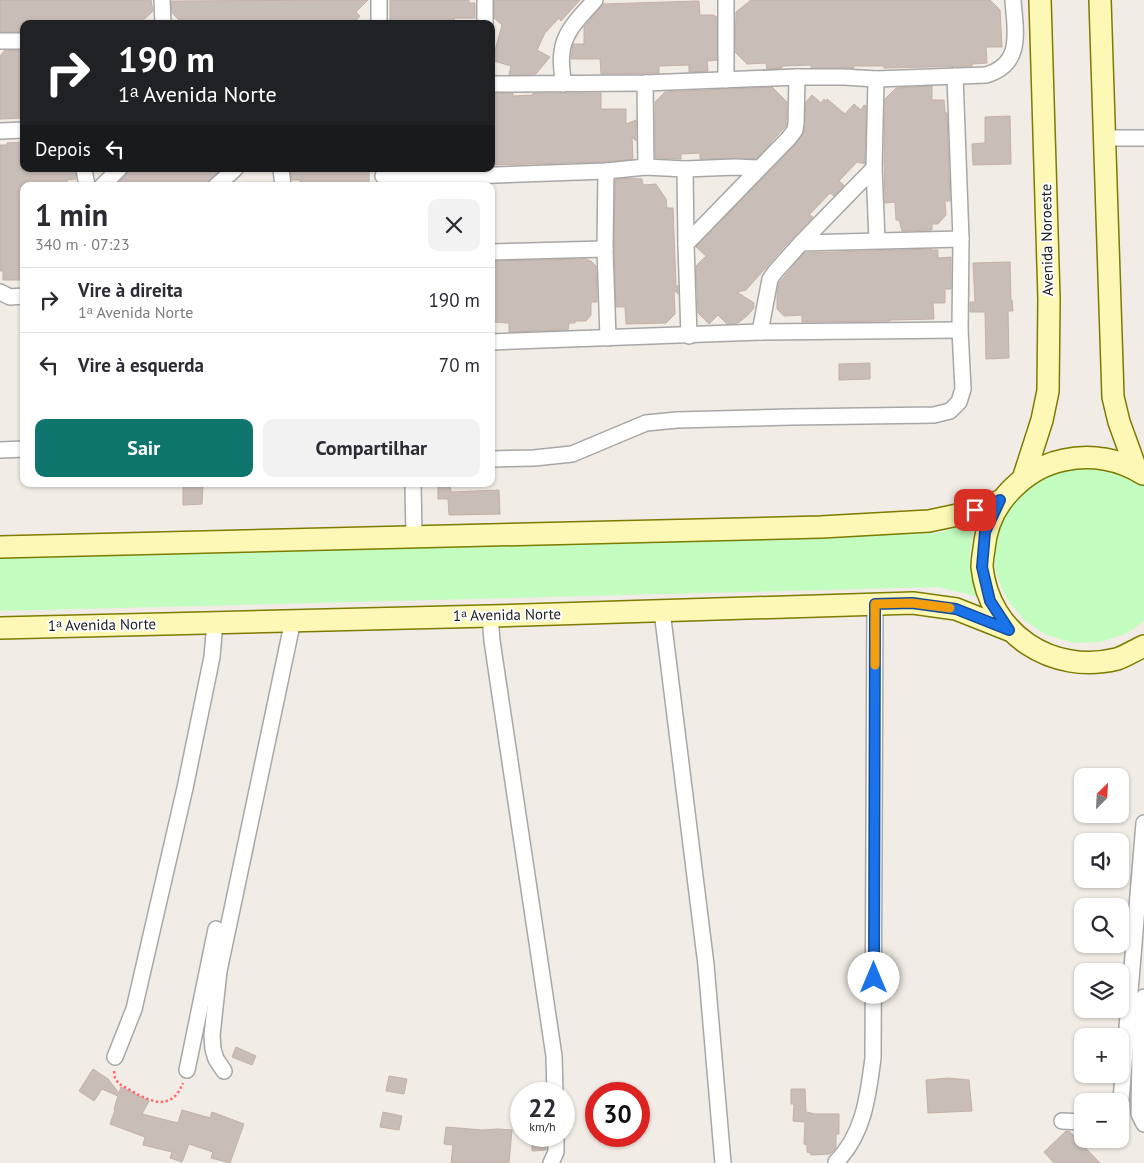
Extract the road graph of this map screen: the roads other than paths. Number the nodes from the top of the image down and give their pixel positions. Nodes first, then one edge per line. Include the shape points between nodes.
1 (162, 0) edge
2 (379, 0) edge
3 (485, 0) edge
4 (595, 0) edge
5 (726, 0) edge
6 (1013, 0) edge
7 (1040, 0) edge
8 (1100, 0) edge
9 (163, 20) edge
10 (379, 20) edge
11 (486, 20) edge
12 (20, 40) edge
13 (0, 41) edge
14 (955, 76) junction
15 (797, 77) junction
16 (726, 80) junction
17 (876, 80) junction
18 (644, 83) junction
19 (495, 84) edge
20 (563, 84) junction
21 (20, 130) edge
22 (0, 131) edge
23 (1104, 138) junction
24 (1144, 138) edge
25 (646, 167) junction
26 (758, 168) junction
27 (874, 168) junction
28 (685, 169) junction
29 (606, 171) junction
30 (116, 172) edge
31 (232, 172) edge
32 (383, 177) edge
33 (470, 181) edge
34 (106, 182) edge
35 (220, 182) edge
36 (960, 239) junction
37 (877, 240) junction
38 (801, 243) junction
39 (686, 244) junction
40 (604, 249) junction
41 (495, 252) edge
42 (0, 292) edge
43 (20, 296) edge
44 (960, 330) junction
45 (760, 332) junction
46 (689, 336) junction
47 (608, 338) junction
48 (495, 342) edge
49 (20, 449) edge
50 (0, 450) edge
51 (495, 459) edge
52 (1140, 472) edge
53 (1024, 476) junction
54 (413, 487) edge
55 (1000, 500) junction
56 (414, 537) junction
57 (0, 547) edge
58 (875, 604) junction
59 (662, 611) junction
60 (490, 616) junction
61 (290, 620) junction
62 (215, 622) junction
63 (0, 628) edge
64 (1009, 630) junction
65 (1144, 646) edge
66 (1144, 823) edge
67 (1144, 997) edge
68 (115, 1057) road end
69 (187, 1070) road end
70 (224, 1072) dead end
71 (555, 1082) edge
72 (1122, 1093) edge
73 (1062, 1121) dead end
74 (1074, 1122) edge
75 (1144, 1124) edge
76 (556, 1147) edge
77 (836, 1162) dead end
78 (551, 1163) edge
79 (723, 1163) edge

1 - 9 street
2 - 10 street
3 - 11 street
4 - 20 street via 564,40 561,54
5 - 16 street
6 - 14 street via 1016,42 1006,64 995,72
7 - 53 main road, Avenida Noroeste via 1049,298 1048,390
8 - 23 main road
12 - 13 street
14 - 17 street
14 - 36 street
15 - 16 street
15 - 17 street
15 - 26 street via 795,130
16 - 18 street
17 - 27 street
18 - 20 street
18 - 25 street
19 - 20 street
21 - 22 street
23 - 24 street
23 - 52 main road via 1113,397 1119,422
25 - 28 street
25 - 29 street
26 - 28 street
26 - 39 street
27 - 37 street
27 - 38 street
28 - 39 street
29 - 33 street
29 - 40 street
30 - 34 street
31 - 35 street
32 - 33 street
36 - 37 street
36 - 44 street
37 - 38 street
38 - 45 street via 770,280
39 - 46 street
40 - 41 street
40 - 47 street
42 - 43 street
44 - 45 street
44 - 51 street via 962,397 943,414 646,423 572,454
45 - 46 street
46 - 47 street
47 - 48 street
49 - 50 street
52 - 53 main road via 1108,459 1079,456 1050,462
53 - 55 main road
54 - 56 street
55 - 56 main road via 962,514 929,521 821,527
55 - 64 main road via 985,532 982,567 990,601
56 - 57 main road
58 - 59 main road, 1ᵃ Avenida Norte
58 - 64 main road, 1ᵃ Avenida Norte via 912,603 956,609
58 - 77 street via 874,1058 858,1130 846,1152
59 - 60 main road, 1ᵃ Avenida Norte
59 - 79 street via 706,966
60 - 61 main road, 1ᵃ Avenida Norte
60 - 71 street via 554,1056
61 - 62 main road, 1ᵃ Avenida Norte
61 - 69 street via 266,699
61 - 70 street via 219,971 212,1035 213,1050
62 - 63 main road, 1ᵃ Avenida Norte
62 - 68 street via 212,657 185,788 134,1009
64 - 65 main road via 1032,648 1060,660 1099,662 1118,658
66 - 72 street
67 - 75 street via 1139,1114
73 - 74 street
76 - 78 street

